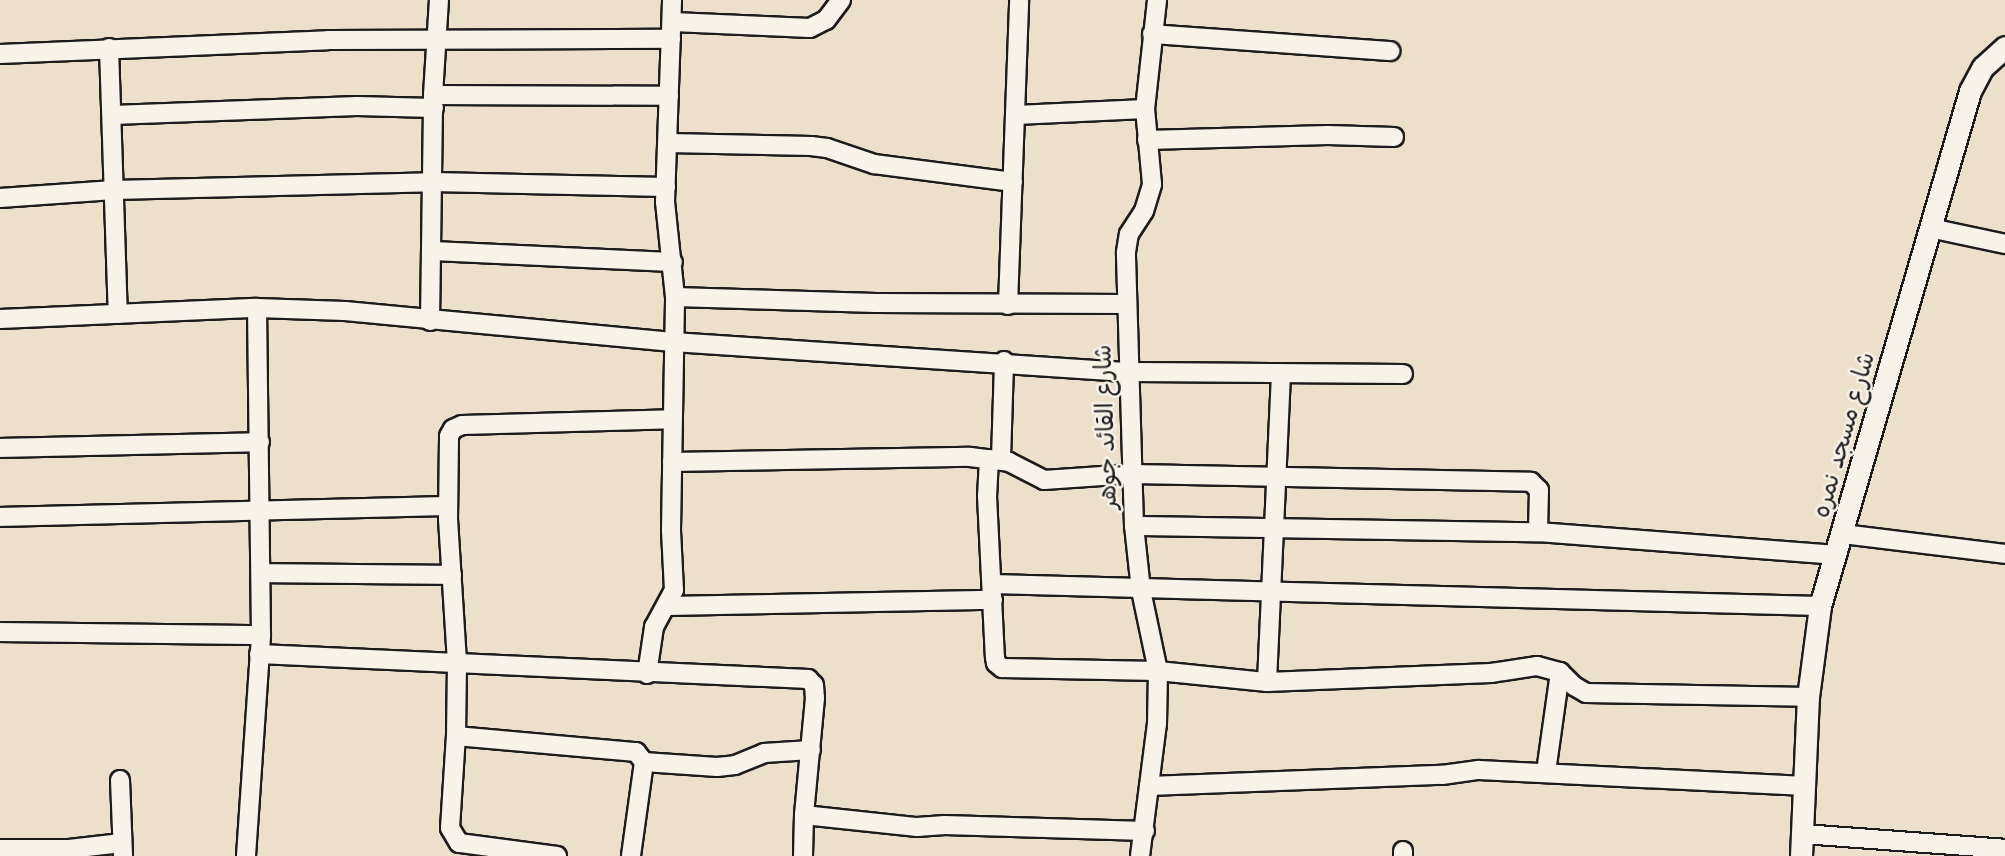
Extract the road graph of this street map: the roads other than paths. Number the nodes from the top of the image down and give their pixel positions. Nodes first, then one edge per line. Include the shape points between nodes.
1 (439, 0) edge
2 (672, 0) edge
3 (841, 0) edge
4 (1019, 0) edge
5 (1157, 0) edge
6 (672, 30) junction
7 (1152, 34) junction
8 (436, 39) junction
9 (2005, 47) edge
10 (109, 48) junction
11 (1390, 51) dead end
12 (0, 54) edge
13 (669, 96) junction
14 (433, 101) junction
15 (1145, 109) junction
16 (111, 115) junction
17 (1016, 115) junction
18 (1394, 137) dead end
19 (1147, 140) junction
20 (669, 143) junction
21 (432, 182) junction
22 (1013, 182) junction
23 (666, 187) junction
24 (114, 190) junction
25 (0, 198) edge
26 (1930, 228) junction
27 (2005, 244) edge
28 (431, 251) junction
29 (673, 262) junction
30 (675, 296) junction
31 (1008, 304) junction
32 (1127, 304) junction
33 (257, 308) junction
34 (118, 314) junction
35 (0, 319) edge
36 (430, 321) junction
37 (673, 342) junction
38 (1004, 361) junction
39 (1129, 372) junction
40 (1281, 373) junction
41 (1403, 374) dead end
42 (672, 419) junction
43 (260, 442) junction
44 (0, 448) edge
45 (995, 459) junction
46 (672, 462) junction
47 (1131, 474) junction
48 (1276, 477) junction
49 (448, 506) junction
50 (261, 510) junction
51 (0, 517) edge
52 (1134, 526) junction
53 (1272, 529) junction
54 (1538, 532) junction
55 (1840, 544) junction
56 (2005, 554) edge
57 (261, 573) junction
58 (452, 575) junction
59 (1141, 590) junction
60 (993, 592) junction
61 (1269, 592) junction
62 (667, 606) junction
63 (1820, 606) junction
64 (0, 632) edge
65 (261, 635) junction
66 (259, 654) junction
67 (457, 662) junction
68 (1157, 671) junction
69 (1560, 672) junction
70 (647, 674) junction
71 (1267, 682) junction
72 (1808, 697) junction
73 (456, 736) junction
74 (811, 750) junction
75 (644, 762) junction
76 (1546, 772) junction
77 (120, 780) dead end
78 (1149, 786) junction
79 (1806, 786) junction
80 (804, 815) junction
81 (1145, 831) junction
82 (1803, 834) junction
83 (0, 849) edge
84 (2005, 849) edge
85 (122, 850) edge
86 (246, 856) edge
87 (557, 856) edge
88 (631, 856) edge
89 (803, 856) edge
90 (1140, 856) edge
91 (1801, 856) edge

1 - 8 street
2 - 6 street
3 - 6 street via 826,20 810,28
4 - 17 street
5 - 7 street, شارع القائد جوهر
6 - 8 street
6 - 13 street
7 - 11 street
7 - 15 street, شارع القائد جوهر
8 - 10 street
8 - 14 street
9 - 26 street, شارع مسجد نمره via 1975,78
10 - 12 street
10 - 16 street
13 - 14 street
13 - 20 street
14 - 16 street
14 - 21 street
15 - 17 street
15 - 19 street, شارع القائد جوهر
16 - 24 street
17 - 22 street
18 - 19 street
19 - 32 street, شارع القائد جوهر via 1152,184 1150,198 1126,242
20 - 22 street via 819,147 874,164
20 - 23 street
21 - 23 street
21 - 24 street
21 - 28 street
22 - 31 street
23 - 29 street
24 - 25 street
24 - 34 street
26 - 27 street
26 - 55 street, شارع مسجد نمره
28 - 29 street
28 - 36 street
29 - 30 street
30 - 31 street
30 - 37 street
31 - 32 street
32 - 39 street, شارع القائد جوهر
33 - 34 street
33 - 36 street via 345,311
33 - 43 street
34 - 35 street
36 - 37 street
37 - 38 street
37 - 42 street
38 - 39 street
38 - 45 street
39 - 40 street
39 - 47 street, شارع القائد جوهر
40 - 41 street
40 - 48 street
42 - 46 street
42 - 49 street via 456,427 449,439
43 - 44 street
43 - 50 street
45 - 46 street
45 - 47 street via 1044,480
45 - 60 street via 987,496
46 - 62 street via 674,590
47 - 48 street
47 - 52 street, شارع القائد جوهر
48 - 53 street
48 - 54 street via 1531,482 1539,490
49 - 50 street
49 - 58 street
50 - 51 street
50 - 57 street
52 - 53 street
52 - 59 street, شارع القائد جوهر
53 - 54 street
53 - 61 street
54 - 55 street
55 - 56 street
55 - 63 street, شارع مسجد نمره
57 - 58 street
57 - 65 street
58 - 67 street
59 - 60 street
59 - 61 street
59 - 68 street, شارع القائد جوهر
60 - 62 street
60 - 68 street via 998,667
61 - 63 street
61 - 71 street
62 - 70 street via 654,627
63 - 72 street, شارع مسجد نمره
64 - 65 street
65 - 66 street
66 - 67 street
66 - 86 street
67 - 70 street
67 - 73 street
68 - 71 street
68 - 78 street, شارع القائد جوهر via 1157,724
69 - 71 street via 1537,667
69 - 72 street via 1586,693
69 - 76 street
70 - 74 street via 808,679 815,690
72 - 79 street, شارع مسجد نمره
73 - 75 street via 625,750 636,752
73 - 87 street via 449,816 455,839 468,845
74 - 75 street via 764,753 717,767
74 - 80 street
75 - 88 street
76 - 78 street via 1479,770
76 - 79 street
77 - 85 street
78 - 81 street, شارع القائد جوهر
79 - 82 street, شارع مسجد نمره
80 - 81 street via 917,827
80 - 89 street
81 - 90 street, شارع القائد جوهر
82 - 84 street
82 - 91 street, شارع مسجد نمره
83 - 85 street

